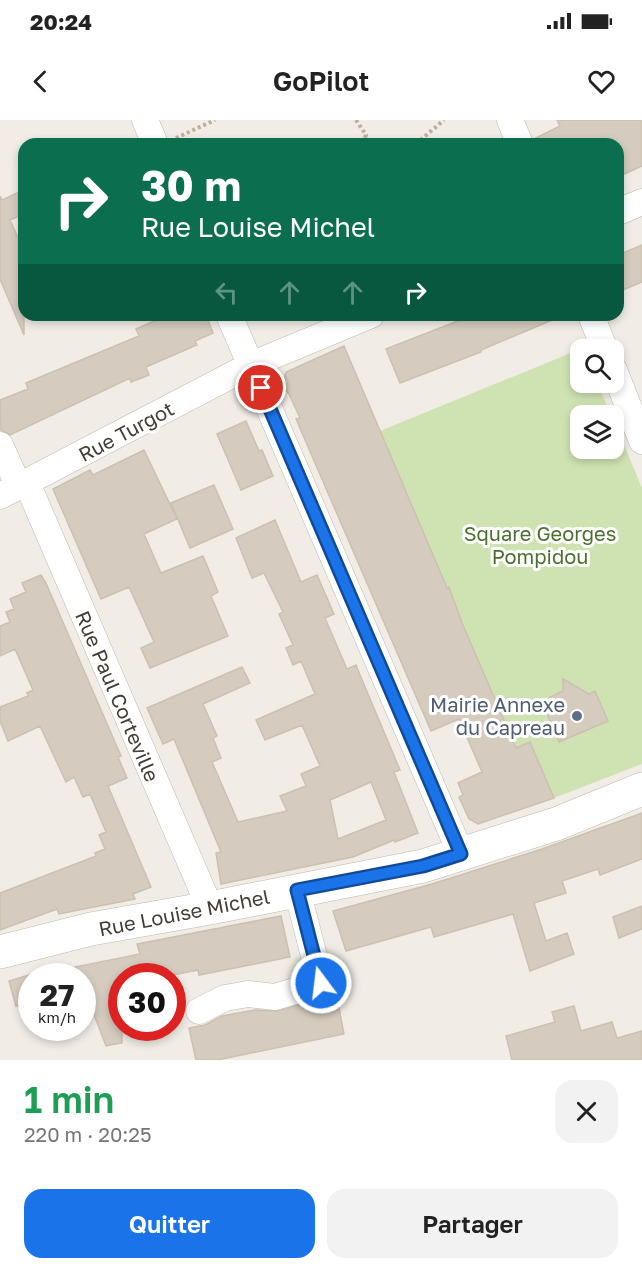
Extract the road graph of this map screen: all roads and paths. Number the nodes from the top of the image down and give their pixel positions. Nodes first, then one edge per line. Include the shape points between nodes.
1 (145, 120) edge
2 (215, 120) edge
3 (356, 120) edge
4 (444, 120) edge
5 (510, 120) edge
6 (161, 138) edge
7 (173, 138) edge
8 (365, 138) edge
9 (423, 138) edge
10 (518, 138) edge
11 (642, 202) edge
12 (624, 210) edge
13 (232, 321) edge
14 (357, 321) edge
15 (593, 321) edge
16 (601, 339) edge
17 (251, 365) junction
18 (623, 393) edge
19 (642, 441) edge
20 (0, 445) edge
21 (15, 488) edge
22 (642, 789) edge
23 (461, 854) junction
24 (297, 890) junction
25 (210, 908) junction
26 (0, 952) edge
27 (198, 1011) dead end

1 - 6 street
2 - 7 path
3 - 8 path
4 - 9 path
5 - 10 street
11 - 12 street
13 - 17 street
14 - 17 street, Rue Turgot
15 - 16 street
17 - 21 street, Rue Turgot
17 - 23 street
18 - 19 street
20 - 21 street, Rue Paul Corteville
21 - 25 street, Rue Paul Corteville
22 - 23 street, Rue Louise Michel via 556,825
23 - 24 street, Rue Louise Michel via 423,866
24 - 25 street, Rue Louise Michel
24 - 27 street via 321,983 275,997 248,994 225,998
25 - 26 street, Rue Louise Michel via 91,929

